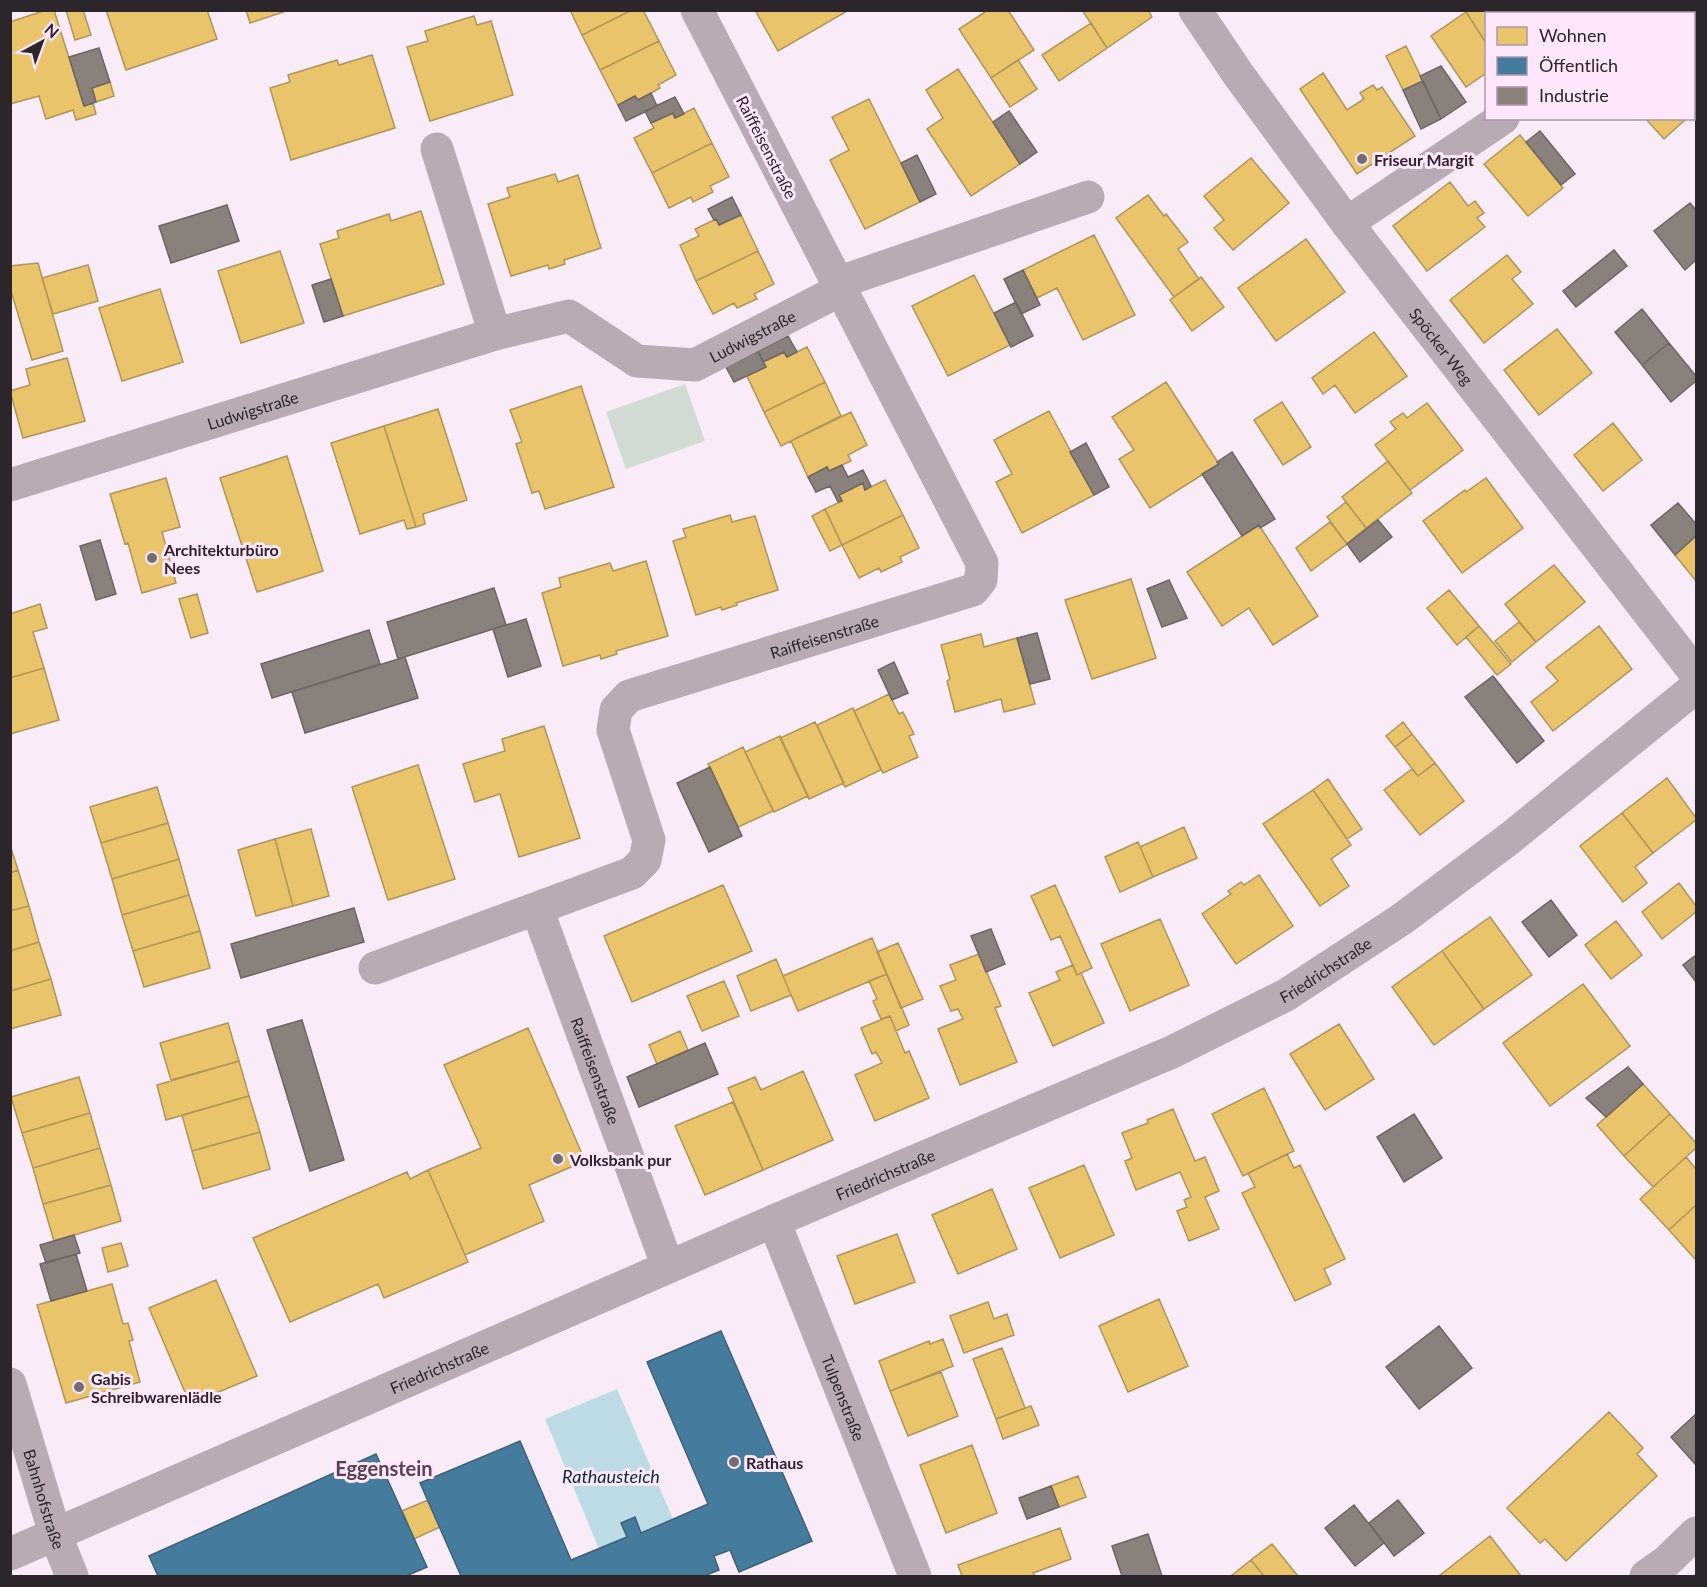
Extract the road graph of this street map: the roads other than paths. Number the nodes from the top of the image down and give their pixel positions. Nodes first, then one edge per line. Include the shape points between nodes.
1 (697, 10) edge
2 (1195, 10) edge
3 (1500, 120) edge
4 (437, 148) dead end
5 (1088, 197) dead end
6 (1347, 223) junction
7 (838, 287) junction
8 (495, 334) junction
9 (10, 485) edge
10 (1696, 674) edge
11 (1696, 687) edge
12 (537, 909) junction
13 (375, 968) dead end
14 (774, 1221) junction
15 (668, 1267) junction
16 (10, 1384) edge
17 (1696, 1533) edge
18 (55, 1534) junction
19 (10, 1554) edge
20 (1664, 1572) edge
21 (72, 1576) edge
22 (915, 1576) edge

1 - 7 street, Raiffeisenstraße
2 - 6 street, Spöcker Weg
3 - 6 street
4 - 8 street
5 - 7 street
6 - 10 street, Spöcker Weg
7 - 8 street, Ludwigstraße via 695,365 637,361 569,315
7 - 12 street, Raiffeisenstraße via 982,563 981,580 973,590 629,696 616,710 613,730 649,840 645,860 632,873
8 - 9 street, Ludwigstraße
11 - 14 street, Friedrichstraße via 1509,839 1402,919 1286,994 1172,1052
12 - 13 street, Raiffeisenstraße
12 - 15 street, Raiffeisenstraße
14 - 15 street, Friedrichstraße
14 - 22 street, Tulpenstraße
15 - 18 street, Friedrichstraße
16 - 18 street, Bahnhofstraße
17 - 20 street
18 - 19 street, Friedrichstraße
18 - 21 street, Bahnhofstraße

